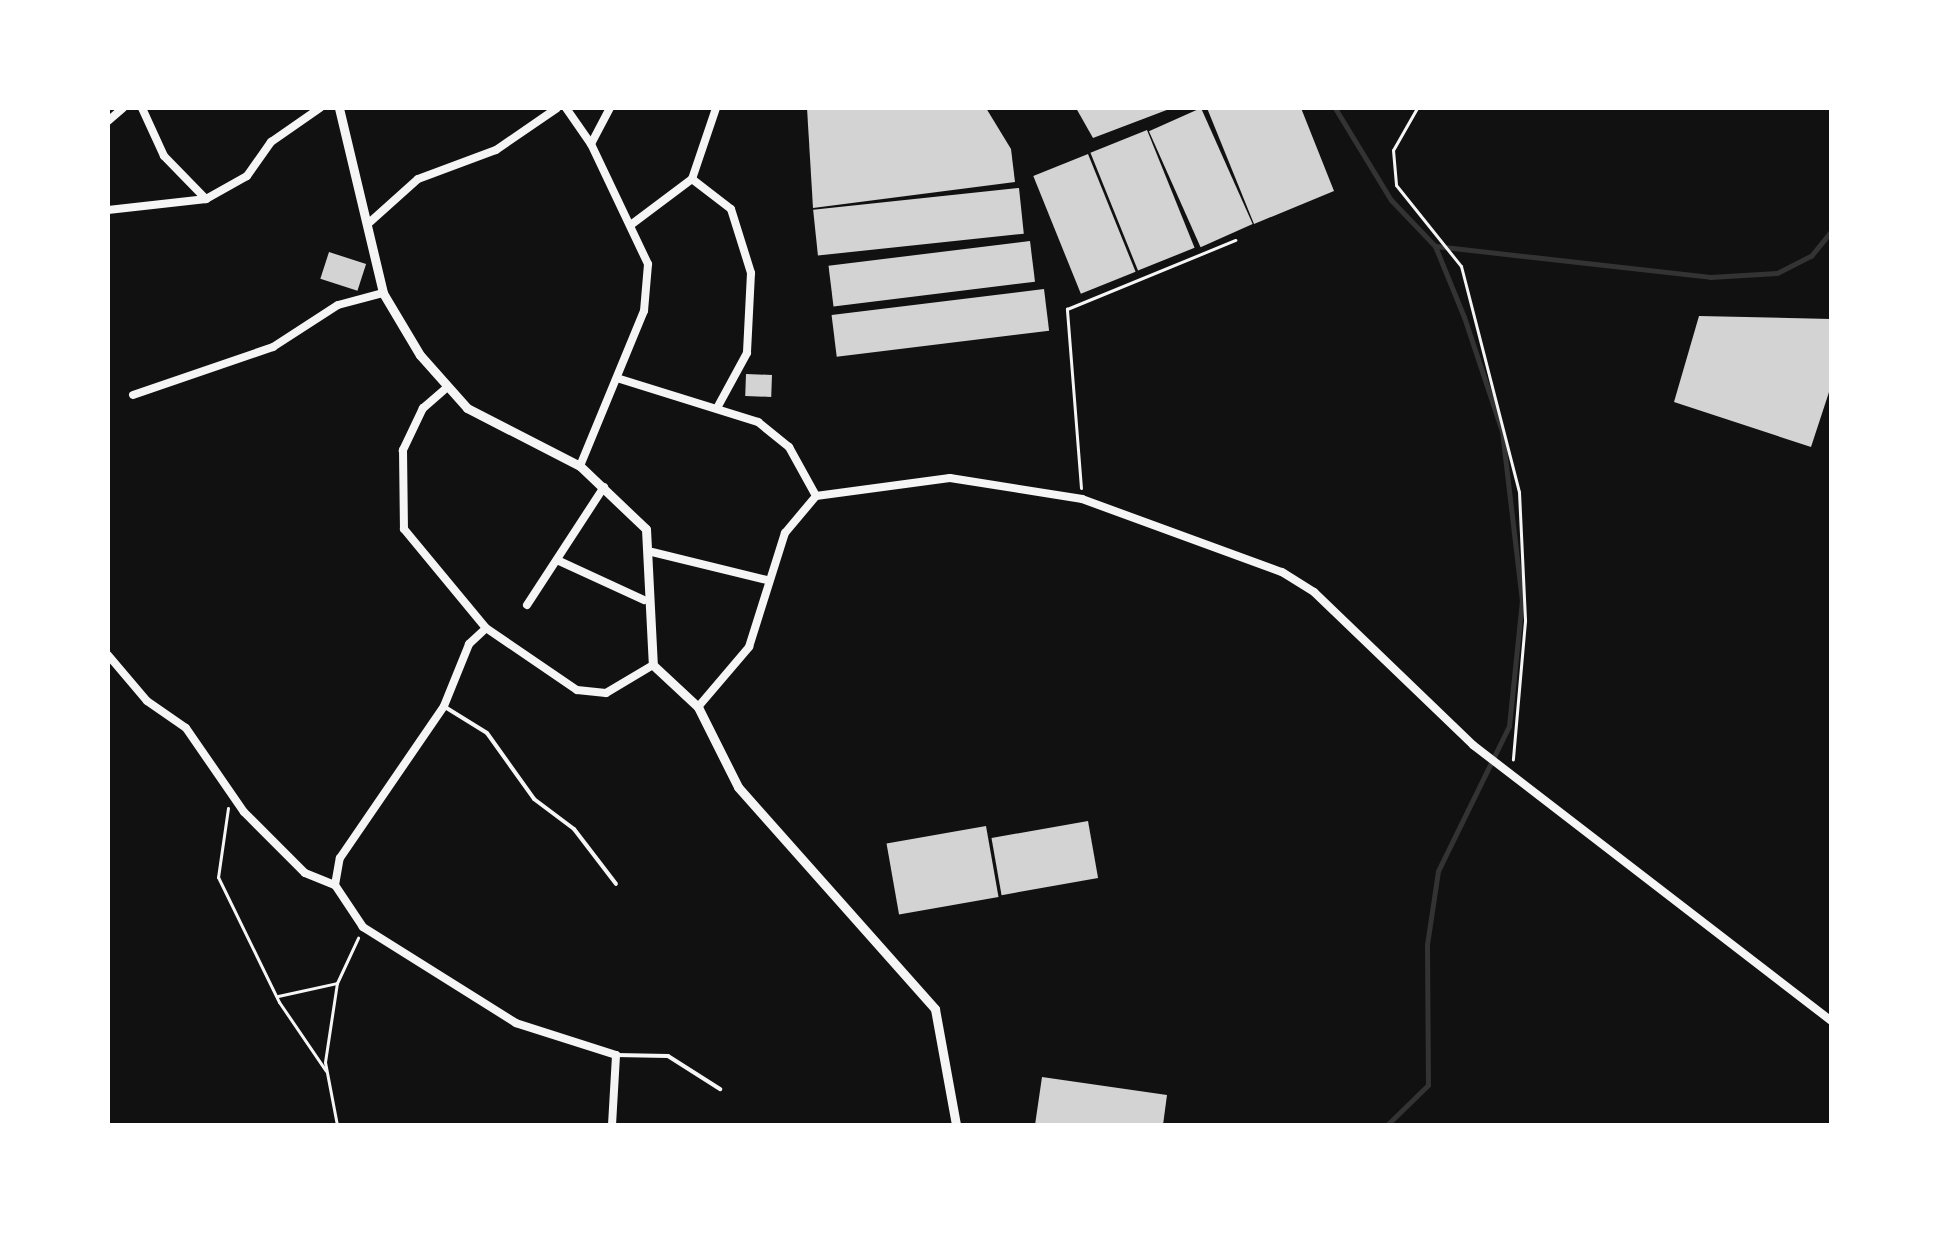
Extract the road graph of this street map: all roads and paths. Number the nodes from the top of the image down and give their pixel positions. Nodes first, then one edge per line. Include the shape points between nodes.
1 (123, 108) edge
2 (142, 108) edge
3 (320, 108) edge
4 (339, 108) edge
5 (557, 108) edge
6 (566, 108) edge
7 (610, 108) edge
8 (716, 108) edge
9 (1417, 108) edge
10 (108, 121) edge
11 (591, 144) junction
12 (692, 179) junction
13 (206, 199) junction
14 (108, 210) edge
15 (370, 222) junction
16 (632, 224) junction
17 (1235, 240) dead end
18 (383, 293) junction
19 (620, 379) junction
20 (444, 390) junction
21 (133, 395) dead end
22 (717, 408) junction
23 (580, 466) junction
24 (604, 487) junction
25 (816, 496) junction
26 (1082, 499) junction
27 (652, 552) junction
28 (557, 560) junction
29 (767, 580) junction
30 (644, 600) junction
31 (527, 605) dead end
32 (486, 628) junction
33 (108, 655) edge
34 (653, 665) junction
35 (444, 706) junction
36 (698, 707) junction
37 (1510, 773) junction
38 (230, 792) junction
39 (616, 884) dead end
40 (335, 885) junction
41 (363, 927) junction
42 (337, 983) junction
43 (277, 997) junction
44 (1831, 1021) edge
45 (616, 1055) junction
46 (326, 1071) junction
47 (720, 1089) dead end
48 (337, 1125) edge
49 (612, 1125) edge
50 (956, 1125) edge

1 - 10 street
2 - 13 street via 164,156
3 - 13 street via 271,142 247,176
4 - 15 street
5 - 15 street via 496,150 418,179
6 - 11 street
7 - 11 street
8 - 12 street
9 - 37 path via 1393,150 1396,185 1461,266 1519,492 1525,621
11 - 16 street
12 - 16 street
12 - 22 street via 731,209 751,273 747,353
13 - 14 street
15 - 18 street
16 - 19 street via 648,264 644,311
17 - 26 path via 1067,309
18 - 20 street
18 - 21 street via 338,305 273,347
19 - 22 street
19 - 23 street
20 - 23 street
20 - 32 street via 423,408 403,450 404,529
22 - 25 street via 758,422 789,447
23 - 24 street
24 - 27 street via 646,529
24 - 28 street
25 - 26 street via 950,478
25 - 29 street via 785,533
26 - 37 street via 1282,572 1314,592 1473,745
27 - 29 street
27 - 30 street
28 - 30 street
28 - 31 street
29 - 36 street via 749,647
30 - 34 street
32 - 34 street via 577,690 606,693
32 - 35 street via 469,644
33 - 38 street via 147,701 186,728
34 - 36 street
35 - 39 lane via 487,733 534,799 574,829
35 - 40 street via 340,858
36 - 50 street via 738,787 935,1009
37 - 44 street
38 - 40 street via 305,873
38 - 43 path via 218,877
40 - 41 street
41 - 42 path
41 - 45 street via 516,1023
42 - 43 path
42 - 46 path
43 - 46 path
45 - 47 lane via 668,1056
45 - 49 street
46 - 48 path

